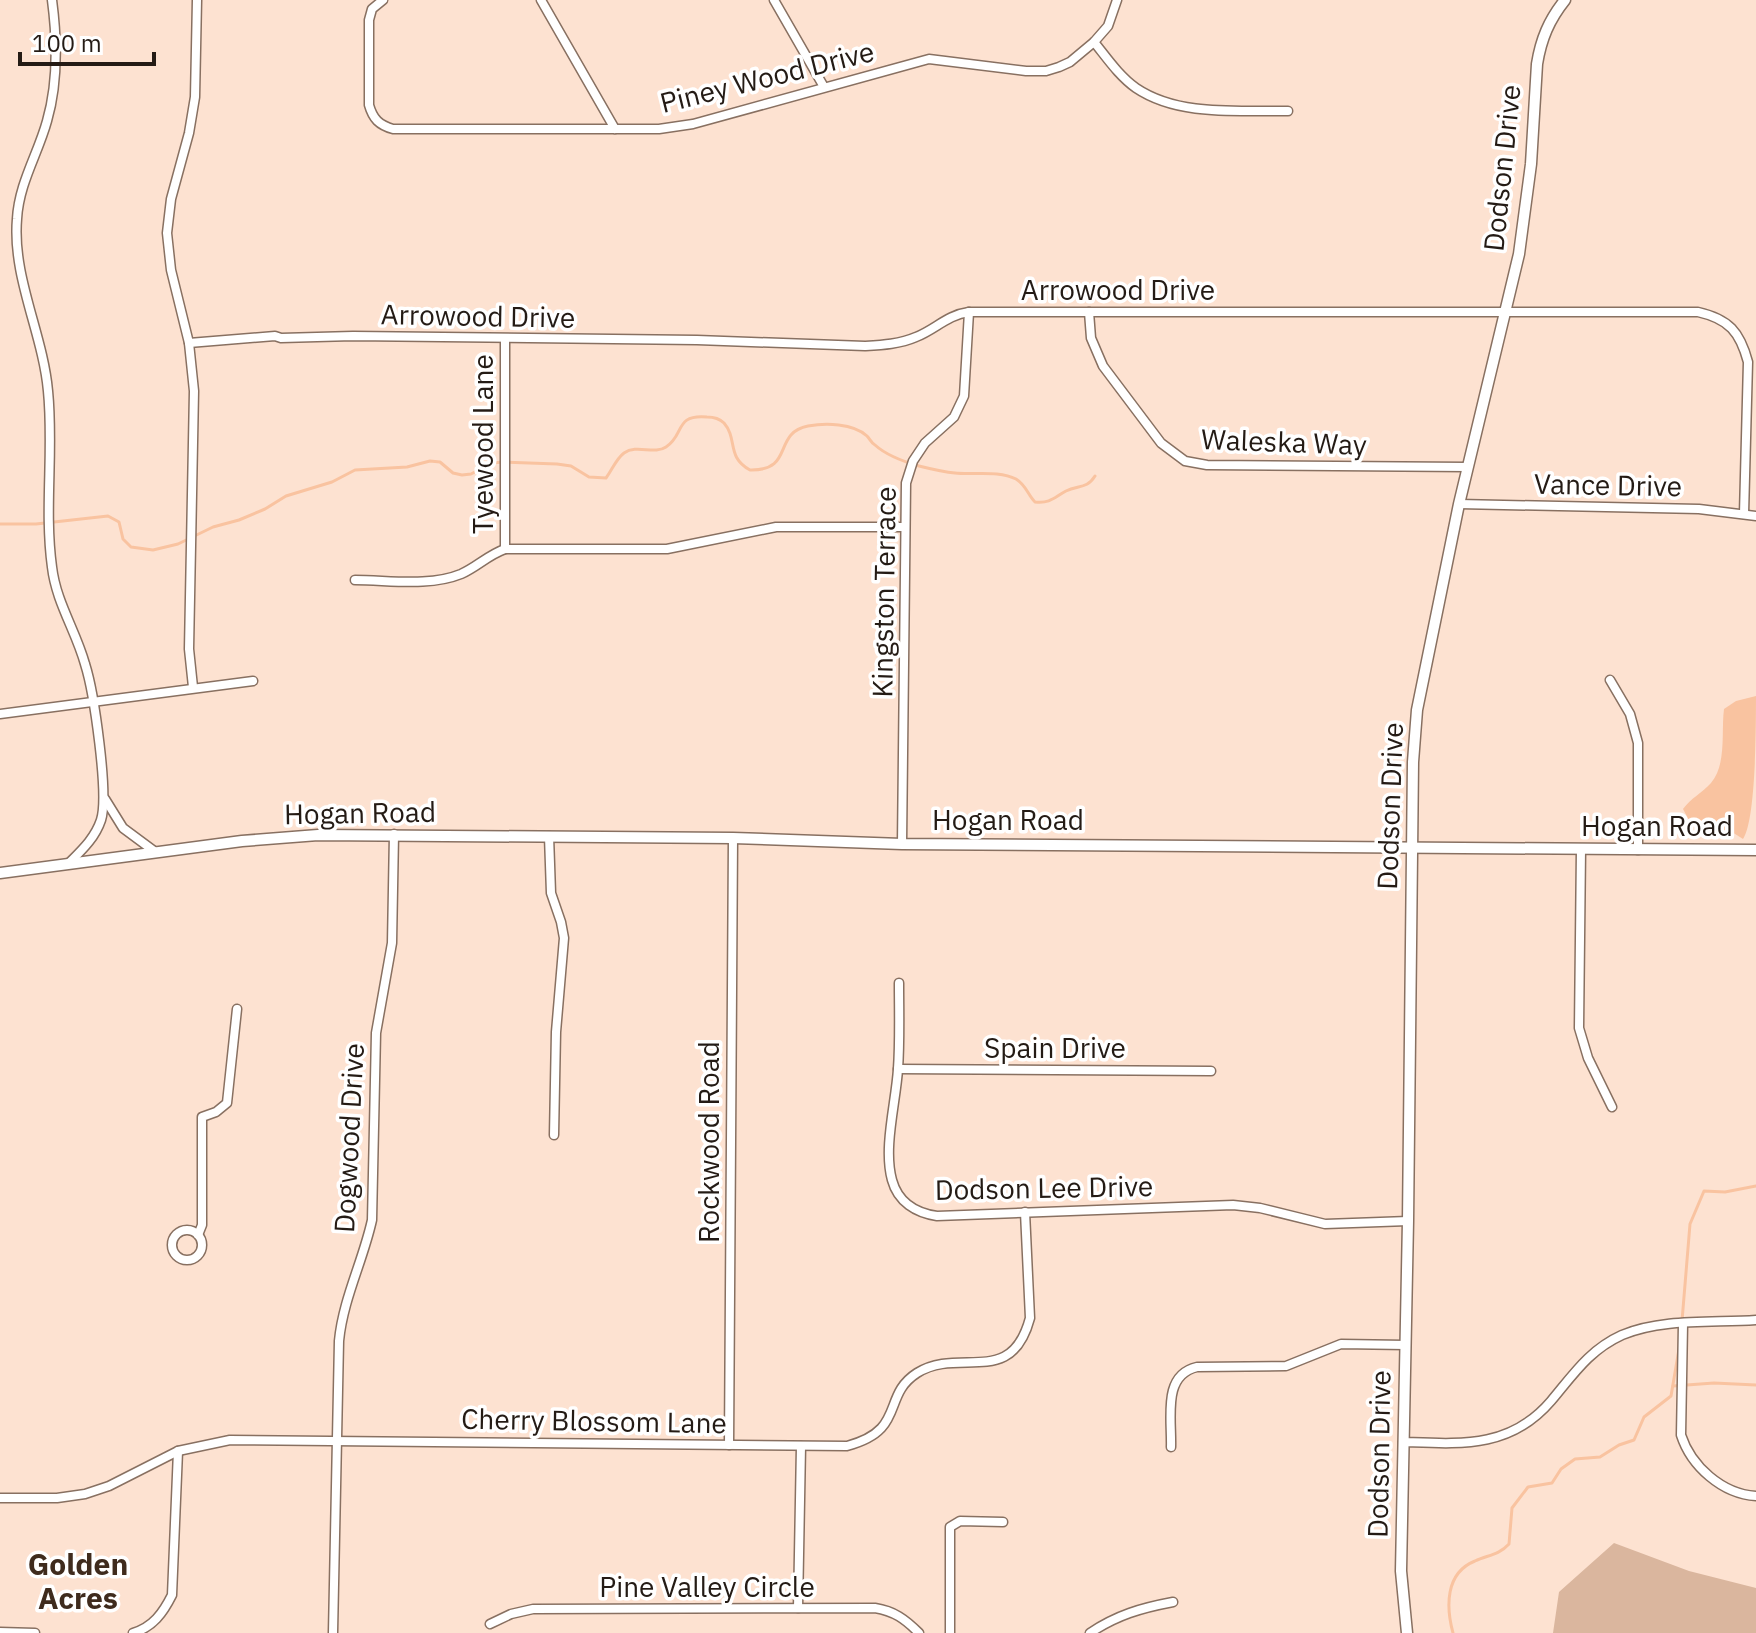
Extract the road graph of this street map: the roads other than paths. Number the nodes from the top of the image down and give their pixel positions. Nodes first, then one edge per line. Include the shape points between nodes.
1 (52, 0) edge
2 (197, 0) edge
3 (383, 0) edge
4 (541, 0) edge
5 (774, 0) edge
6 (1117, 0) edge
7 (1565, 0) edge
8 (1094, 42) junction
9 (824, 87) junction
10 (1288, 111) dead end
11 (615, 129) junction
12 (1505, 311) junction
13 (969, 312) junction
14 (1089, 312) junction
15 (505, 339) junction
16 (189, 343) junction
17 (1468, 467) junction
18 (1459, 504) junction
19 (1744, 514) junction
20 (1756, 516) edge
21 (905, 527) junction
22 (505, 549) junction
23 (355, 580) dead end
24 (1610, 680) dead end
25 (253, 681) dead end
26 (193, 687) junction
27 (92, 702) junction
28 (0, 714) edge
29 (105, 799) junction
30 (394, 834) junction
31 (549, 836) junction
32 (733, 838) junction
33 (902, 844) junction
34 (1412, 848) junction
35 (1581, 849) junction
36 (1638, 850) junction
37 (1756, 850) edge
38 (154, 851) junction
39 (69, 863) junction
40 (0, 873) edge
41 (899, 983) dead end
42 (237, 1009) dead end
43 (898, 1069) junction
44 (1211, 1071) dead end
45 (1612, 1107) dead end
46 (554, 1135) dead end
47 (1025, 1212) junction
48 (1408, 1221) junction
49 (198, 1235) dead end
50 (1756, 1320) edge
51 (1683, 1324) junction
52 (1406, 1345) junction
53 (337, 1440) junction
54 (1403, 1442) junction
55 (729, 1445) junction
56 (801, 1446) junction
57 (1171, 1447) dead end
58 (178, 1451) junction
59 (1756, 1496) edge
60 (0, 1498) edge
61 (1003, 1522) dead end
62 (1173, 1602) dead end
63 (798, 1608) junction
64 (490, 1624) dead end
65 (0, 1632) edge
66 (35, 1633) edge
67 (133, 1633) edge
68 (333, 1633) edge
69 (919, 1633) edge
70 (950, 1633) edge
71 (1090, 1633) edge
72 (1407, 1633) edge

1 - 27 street via 52,102 20,196 17,243 48,390 52,571 85,663
2 - 16 street via 195,97 167,233
3 - 11 street, Piney Wood Drive via 369,20 369,105 381,125
4 - 11 street
5 - 9 street
6 - 8 street, Piney Wood Drive via 1108,26
7 - 12 street, Dodson Drive via 1538,53 1527,205
8 - 9 street, Piney Wood Drive via 1070,62 1046,71 929,59
8 - 10 street via 1125,79 1163,101 1192,108
9 - 11 street, Piney Wood Drive via 693,124
12 - 14 street, Arrowood Drive
12 - 17 street, Dodson Drive
12 - 19 street, Arrowood Drive via 1698,312 1730,326 1743,342 1748,362
13 - 14 street, Arrowood Drive
13 - 15 street, Arrowood Drive via 891,344
13 - 21 street, Kingston Terrace via 964,396 954,417 912,463
14 - 17 street, Waleska Way via 1091,338 1103,366 1161,443 1185,461
15 - 16 street, Arrowood Drive via 254,336
15 - 22 street, Tyewood Lane
16 - 26 street via 194,391 189,649
17 - 18 street, Dodson Drive
18 - 19 street, Vance Drive
18 - 34 street, Dodson Drive via 1417,710
19 - 20 street, Vance Drive
21 - 22 street via 776,527 667,549
21 - 33 street, Kingston Terrace
22 - 23 street via 445,579
24 - 36 street via 1630,714 1638,743
25 - 26 street
26 - 27 street
27 - 28 street
27 - 29 street
29 - 38 street via 123,828
29 - 39 street via 96,833
30 - 31 street, Hogan Road
30 - 38 street, Hogan Road via 318,835
30 - 53 street, Dogwood Drive via 392,943 376,1033 372,1220 341,1324
31 - 32 street, Hogan Road
31 - 46 street via 551,893 564,938
32 - 33 street, Hogan Road
32 - 55 street, Rockwood Road
33 - 34 street, Hogan Road
34 - 35 street, Hogan Road
34 - 48 street, Dodson Drive
35 - 36 street, Hogan Road
35 - 45 street via 1579,1028
36 - 37 street, Hogan Road
38 - 39 street, Hogan Road
39 - 40 street, Hogan Road
41 - 43 street, Dodson Lee Drive
42 - 49 street via 227,1103 202,1117
43 - 44 street, Spain Drive
43 - 47 street, Dodson Lee Drive via 891,1170 900,1197 914,1209 937,1216
47 - 48 street, Dodson Lee Drive via 1233,1205 1325,1224
47 - 56 street, Cherry Blossom Lane via 1030,1318 1017,1348 993,1362 918,1372 901,1389 884,1426 865,1441
48 - 52 street, Dodson Drive
50 - 51 street
51 - 54 street via 1639,1330 1605,1344 1579,1365 1540,1413 1499,1437 1458,1444
51 - 59 street via 1684,1445 1710,1477 1728,1489
52 - 54 street, Dodson Drive
52 - 57 street via 1341,1344 1286,1366 1187,1369 1172,1391
53 - 55 street, Cherry Blossom Lane
53 - 58 street, Cherry Blossom Lane via 230,1440
53 - 68 street, Dogwood Drive
54 - 72 street, Dodson Drive via 1401,1571
55 - 56 street, Cherry Blossom Lane
56 - 63 street
58 - 60 street, Cherry Blossom Lane via 85,1494
58 - 67 street via 172,1595 153,1623
61 - 70 street via 960,1521 950,1527
62 - 71 street via 1135,1609
63 - 64 street, Pine Valley Circle via 533,1609
63 - 69 street, Pine Valley Circle via 889,1610
65 - 66 street

